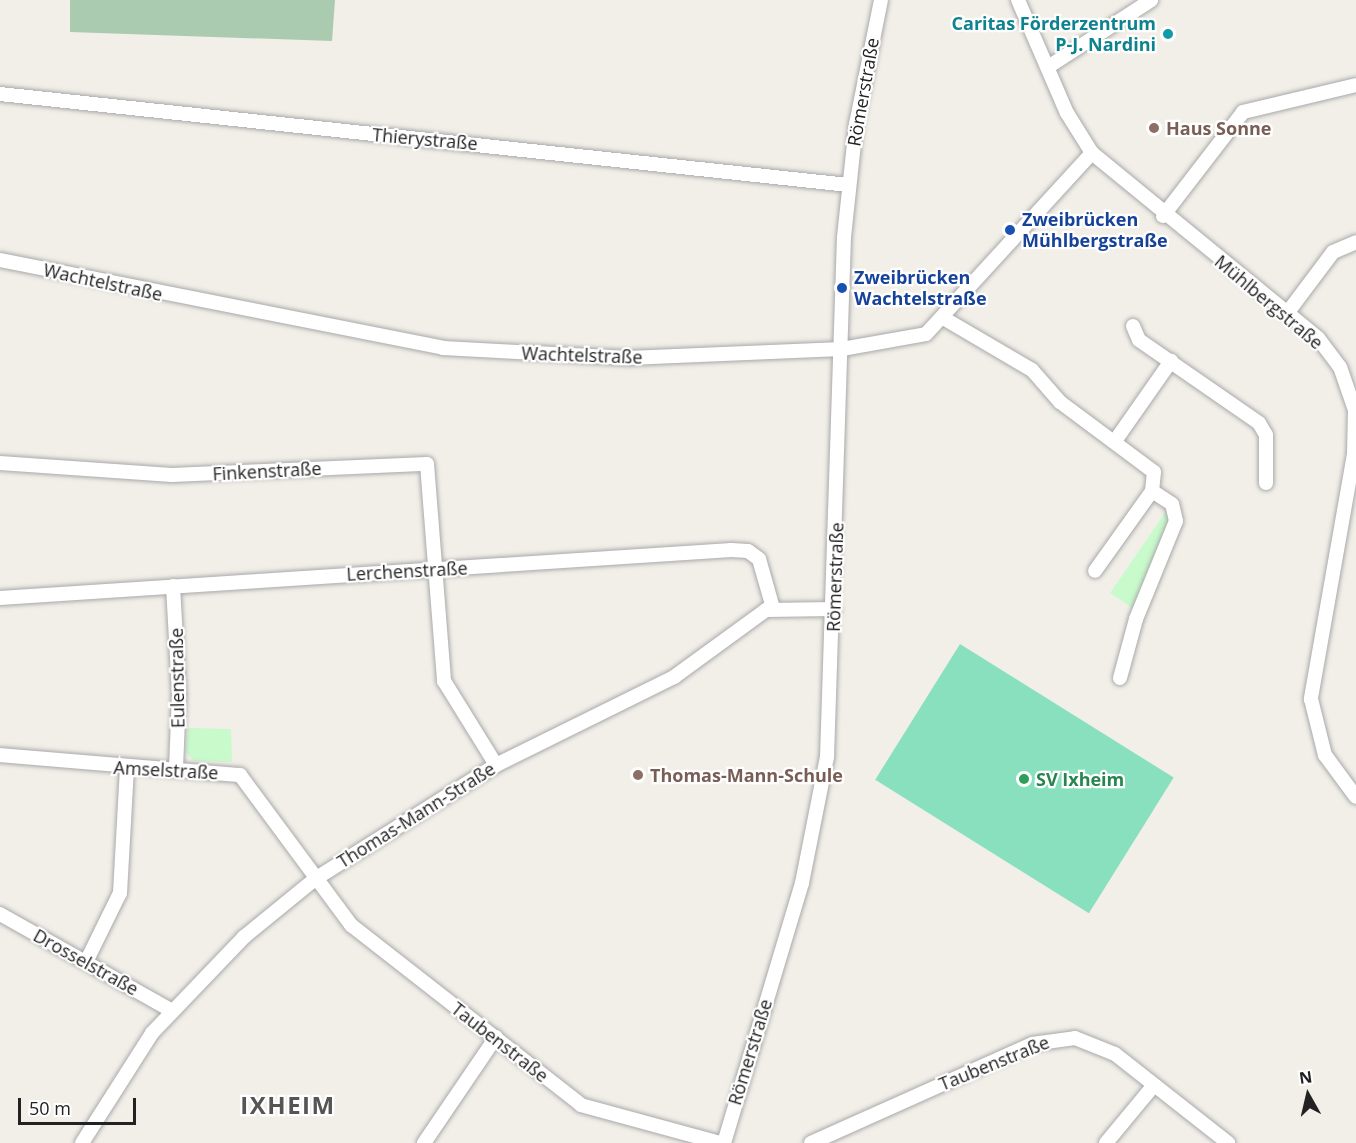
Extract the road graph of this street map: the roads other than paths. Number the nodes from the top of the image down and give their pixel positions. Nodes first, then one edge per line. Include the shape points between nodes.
1 (881, 0) edge
2 (1018, 0) edge
3 (1151, 0) edge
4 (1048, 67) junction
5 (1356, 85) edge
6 (0, 94) edge
7 (1092, 153) junction
8 (849, 185) junction
9 (1163, 216) junction
10 (1356, 242) edge
11 (0, 260) edge
12 (1288, 312) junction
13 (945, 319) junction
14 (1133, 326) dead end
15 (842, 349) junction
16 (1171, 361) junction
17 (1355, 410) edge
18 (1115, 441) junction
19 (0, 463) edge
20 (1266, 483) dead end
21 (1152, 491) junction
22 (1350, 510) edge
23 (438, 569) junction
24 (1095, 571) dead end
25 (173, 586) junction
26 (0, 598) edge
27 (773, 608) junction
28 (834, 609) junction
29 (1120, 678) dead end
30 (0, 755) edge
31 (495, 765) junction
32 (127, 768) junction
33 (176, 770) junction
34 (1356, 797) edge
35 (315, 879) junction
36 (0, 914) edge
37 (87, 960) junction
38 (172, 1011) junction
39 (496, 1037) junction
40 (1154, 1085) junction
41 (82, 1143) edge
42 (424, 1143) edge
43 (722, 1143) edge
44 (811, 1143) edge
45 (1106, 1143) edge
46 (1228, 1143) edge

1 - 8 street, Römerstraße
2 - 4 street, Mühlbergstraße
3 - 4 street
4 - 7 street, Mühlbergstraße via 1067,113
5 - 9 street via 1243,112
6 - 8 street, Thierystraße
7 - 9 street, Mühlbergstraße
7 - 13 street, Wachtelstraße
8 - 15 street, Römerstraße
9 - 12 street, Mühlbergstraße
10 - 12 street via 1333,252
11 - 15 street, Wachtelstraße via 443,348 628,358
12 - 17 street, Mühlbergstraße via 1340,367
13 - 15 street, Wachtelstraße via 914,339
13 - 18 street via 1032,370 1059,402
14 - 16 street via 1139,340
15 - 28 street, Römerstraße
16 - 18 street
16 - 20 street via 1259,423 1266,435
17 - 22 street, Mühlbergstraße
18 - 21 street via 1154,472
19 - 23 street, Finkenstraße via 182,475 421,462 431,478
21 - 24 street
21 - 29 street via 1172,504 1176,521 1136,619
22 - 34 street, Mühlbergstraße via 1311,699 1325,755
23 - 25 street, Lerchenstraße
23 - 27 street, Lerchenstraße via 748,551 765,570
23 - 31 street via 444,681
25 - 26 street, Lerchenstraße
25 - 33 street, Eulenstraße via 179,694
27 - 28 street
27 - 31 street, Thomas-Mann-Straße via 674,677
28 - 43 street, Römerstraße via 821,797 802,883
30 - 32 street, Amselstraße
31 - 35 street, Thomas-Mann-Straße
32 - 33 street, Amselstraße
32 - 37 street via 120,893
33 - 35 street, Amselstraße via 225,772 250,783
35 - 38 street, Thomas-Mann-Straße via 243,937
35 - 39 street, Taubenstraße via 351,925
36 - 37 street, Drosselstraße
37 - 38 street, Drosselstraße
38 - 41 street, Thomas-Mann-Straße via 132,1059
39 - 42 street
39 - 43 street, Taubenstraße via 597,1114
40 - 44 street, Taubenstraße via 1104,1047 1056,1039 997,1059
40 - 45 street
40 - 46 street, Taubenstraße

